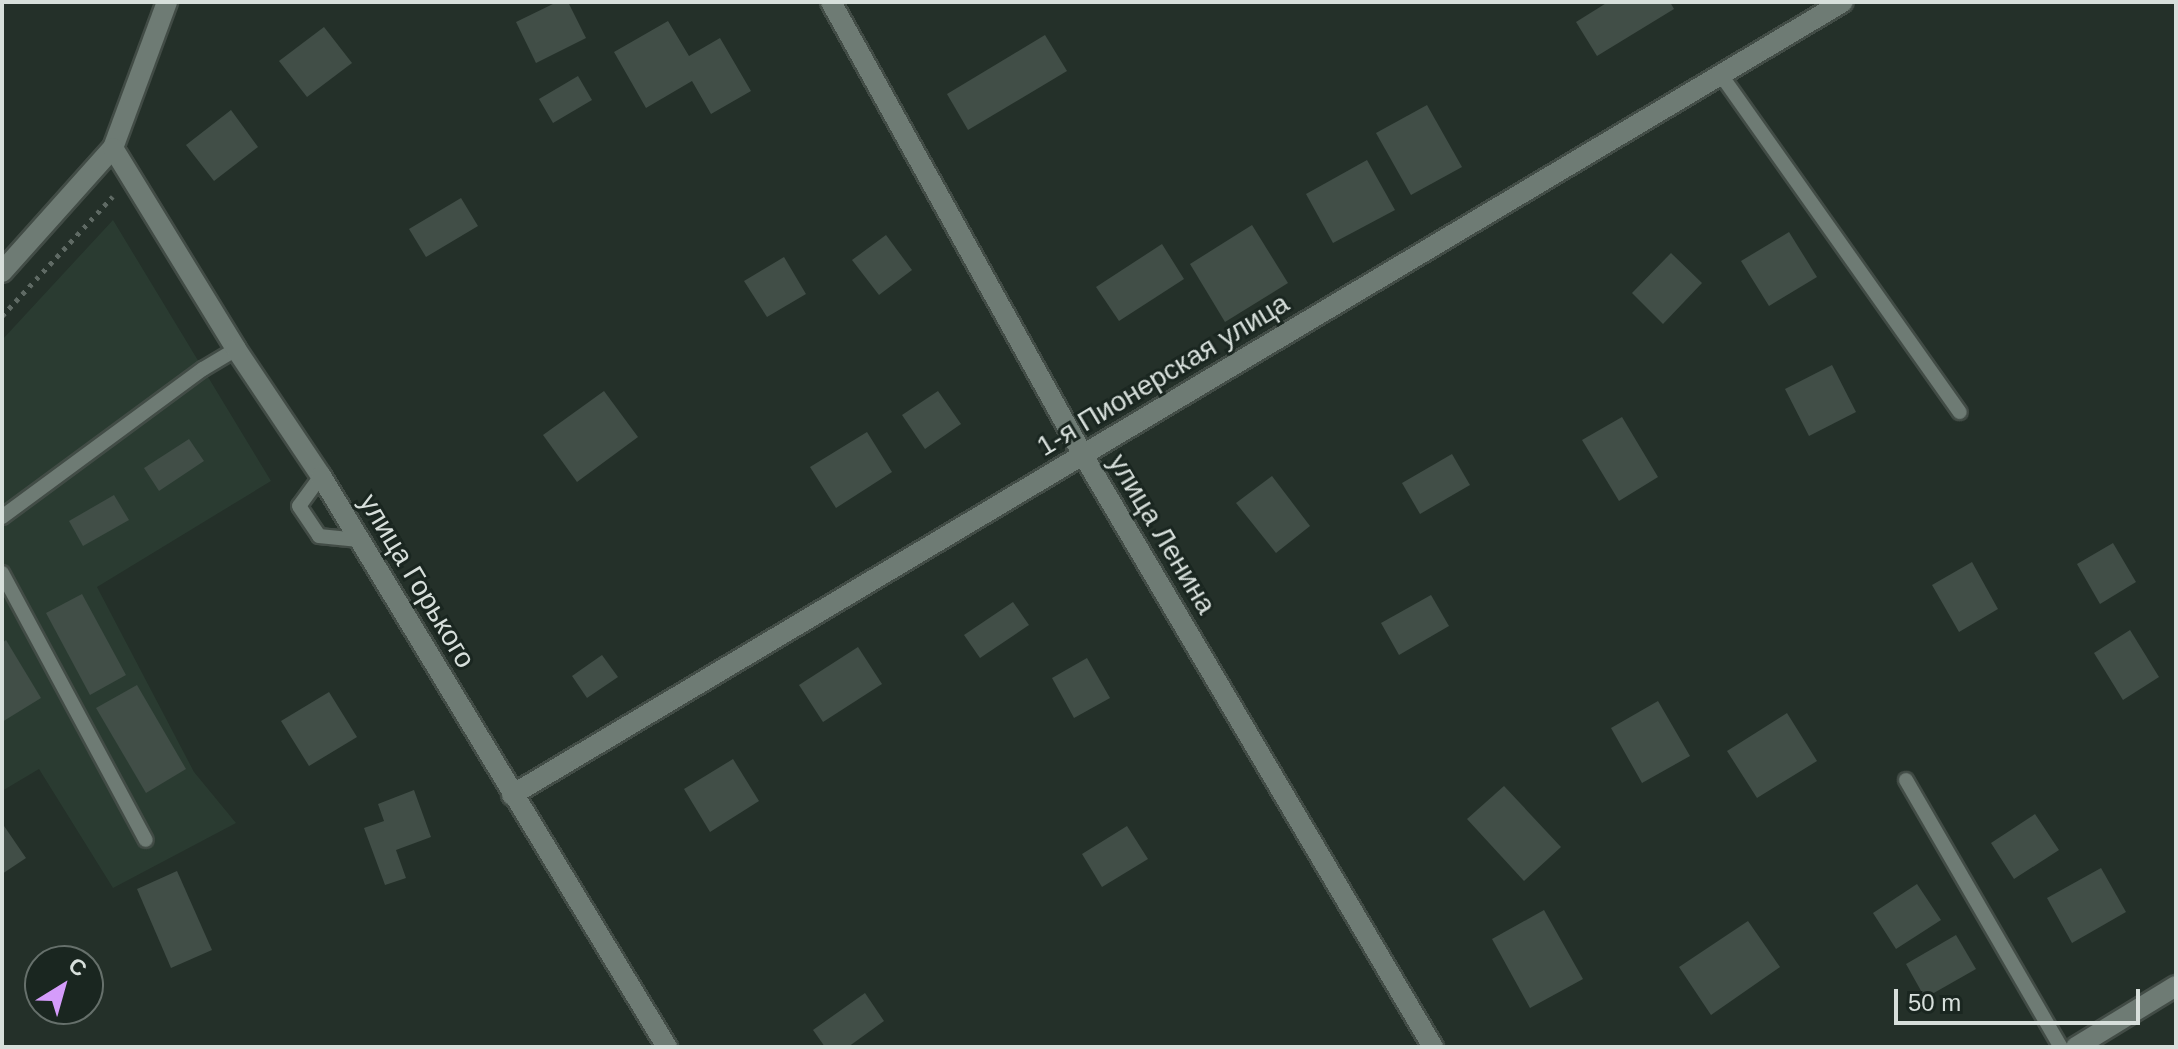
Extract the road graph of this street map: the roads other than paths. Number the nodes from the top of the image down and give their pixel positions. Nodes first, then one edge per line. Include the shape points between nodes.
1 (167, 2) edge
2 (831, 2) edge
3 (1843, 2) edge
4 (1721, 75) junction
5 (113, 148) junction
6 (2, 272) edge
7 (236, 349) junction
8 (1960, 412) dead end
9 (1083, 455) junction
10 (321, 476) junction
11 (2, 517) edge
12 (359, 540) junction
13 (2, 573) edge
14 (1906, 780) dead end
15 (512, 795) junction
16 (146, 840) dead end
17 (2176, 986) edge
18 (2088, 1044) edge
19 (667, 1047) edge
20 (1433, 1047) edge
21 (2061, 1047) edge

1 - 5 street
2 - 9 street, улица Ленина
3 - 4 street, 1-я Пионерская улица
4 - 8 lane
4 - 9 street, 1-я Пионерская улица
5 - 6 street
5 - 7 street, улица Горького
7 - 10 street, улица Горького
7 - 11 lane
9 - 15 street, 1-я Пионерская улица
9 - 20 street, улица Ленина
10 - 12 street, улица Горького
10 - 12 lane via 299,506 319,536
12 - 15 street, улица Горького
13 - 16 lane
14 - 21 lane
15 - 19 street, улица Горького
17 - 18 street

